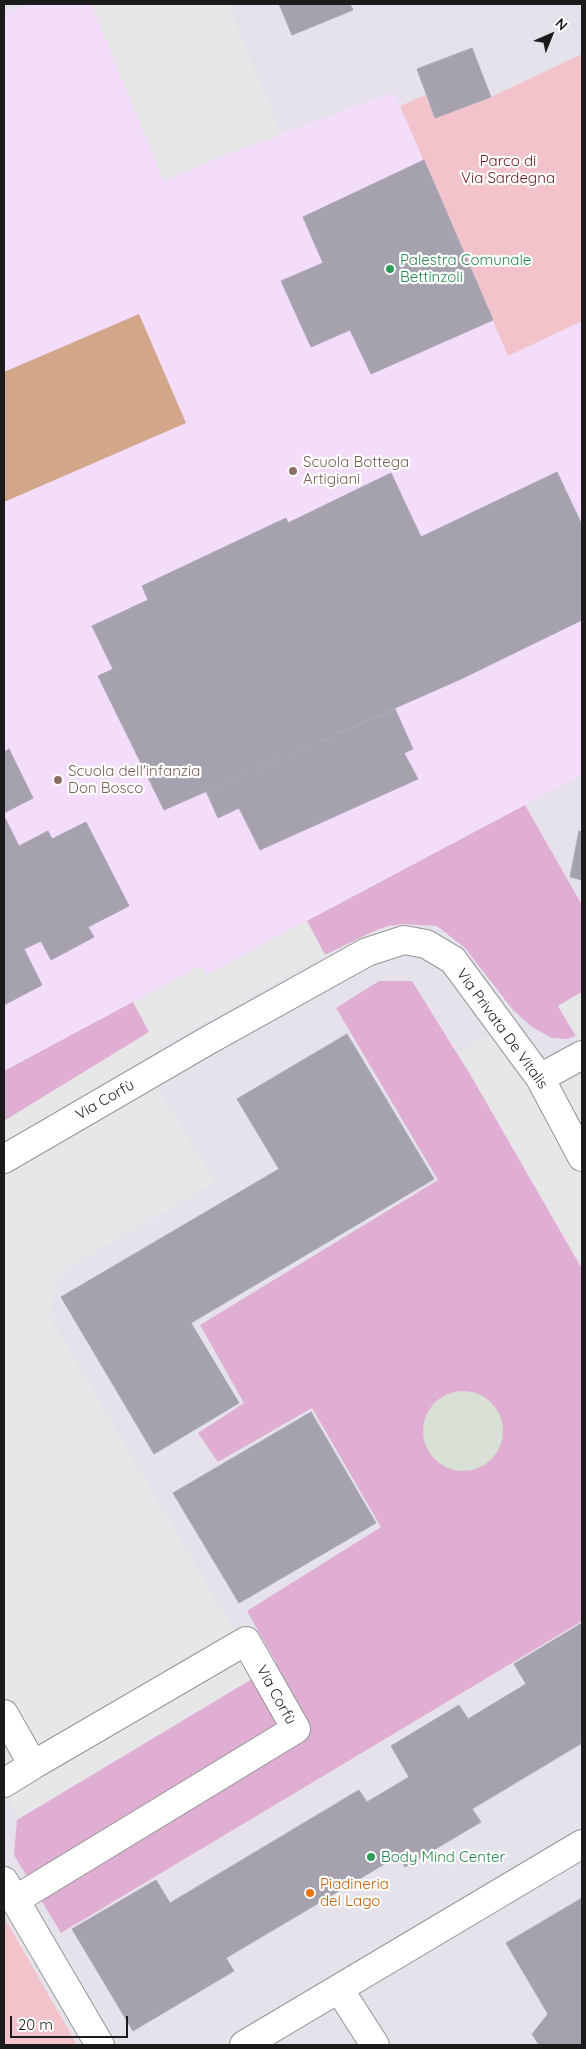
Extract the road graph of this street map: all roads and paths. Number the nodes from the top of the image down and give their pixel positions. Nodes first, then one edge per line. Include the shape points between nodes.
1 (206, 1041) joint
2 (582, 1055) edge
3 (540, 1078) junction
4 (582, 1157) edge
5 (4, 1159) edge
6 (4, 1714) edge
7 (32, 1764) junction
8 (4, 1783) edge
9 (582, 1844) edge
10 (9, 1890) edge
11 (339, 1989) junction
12 (100, 2045) edge
13 (244, 2045) edge
14 (375, 2045) edge

1 - 3 street, Via Privata De Vitalis via 367,952 404,940 426,944 453,960
1 - 5 street, Via Corfù
2 - 3 street, Via Privata De Vitalis
3 - 4 street, Via Privata De Vitalis
6 - 7 street
7 - 8 street, Via Corfù
7 - 10 street, Via Corfù via 246,1641 296,1729
9 - 11 street
10 - 12 street, Via Corfù
11 - 13 street
11 - 14 street

